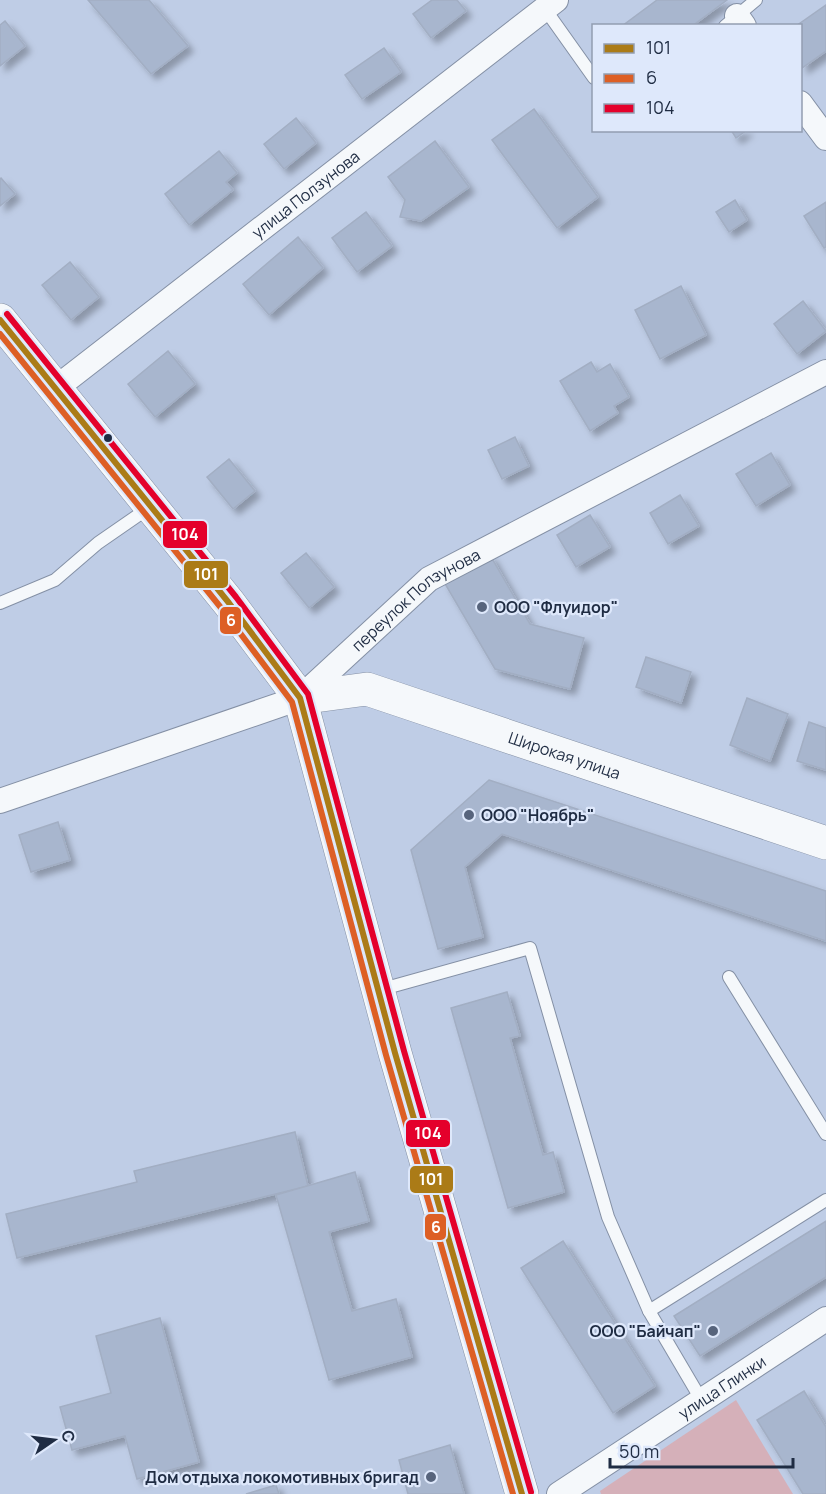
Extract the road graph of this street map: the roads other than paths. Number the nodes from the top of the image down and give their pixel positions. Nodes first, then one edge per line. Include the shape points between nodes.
1 (756, 0) edge
2 (551, 4) edge
3 (735, 22) edge
4 (592, 75) edge
5 (802, 104) edge
6 (826, 138) edge
7 (0, 320) edge
8 (826, 372) edge
9 (56, 388) junction
10 (151, 506) junction
11 (0, 603) edge
12 (300, 698) junction
13 (0, 801) edge
14 (826, 843) edge
15 (729, 977) dead end
16 (378, 990) junction
17 (826, 1134) edge
18 (826, 1200) edge
19 (650, 1311) junction
20 (826, 1319) edge
21 (702, 1401) junction
22 (522, 1494) edge
23 (559, 1494) edge

1 - 3 lane
2 - 4 lane
2 - 9 street, улица Ползунова
5 - 6 street
7 - 9 main road
8 - 12 street, переулок Ползунова via 429,579
9 - 10 main road
10 - 11 lane via 98,543 55,580
10 - 12 main road
12 - 13 street, переулок Ползунова
12 - 14 main road, Широкая улица via 367,689
12 - 16 main road
15 - 17 lane
16 - 19 lane via 530,948 608,1217
16 - 22 main road
18 - 19 lane
19 - 21 lane
20 - 21 street, улица Глинки
21 - 23 street, улица Глинки

